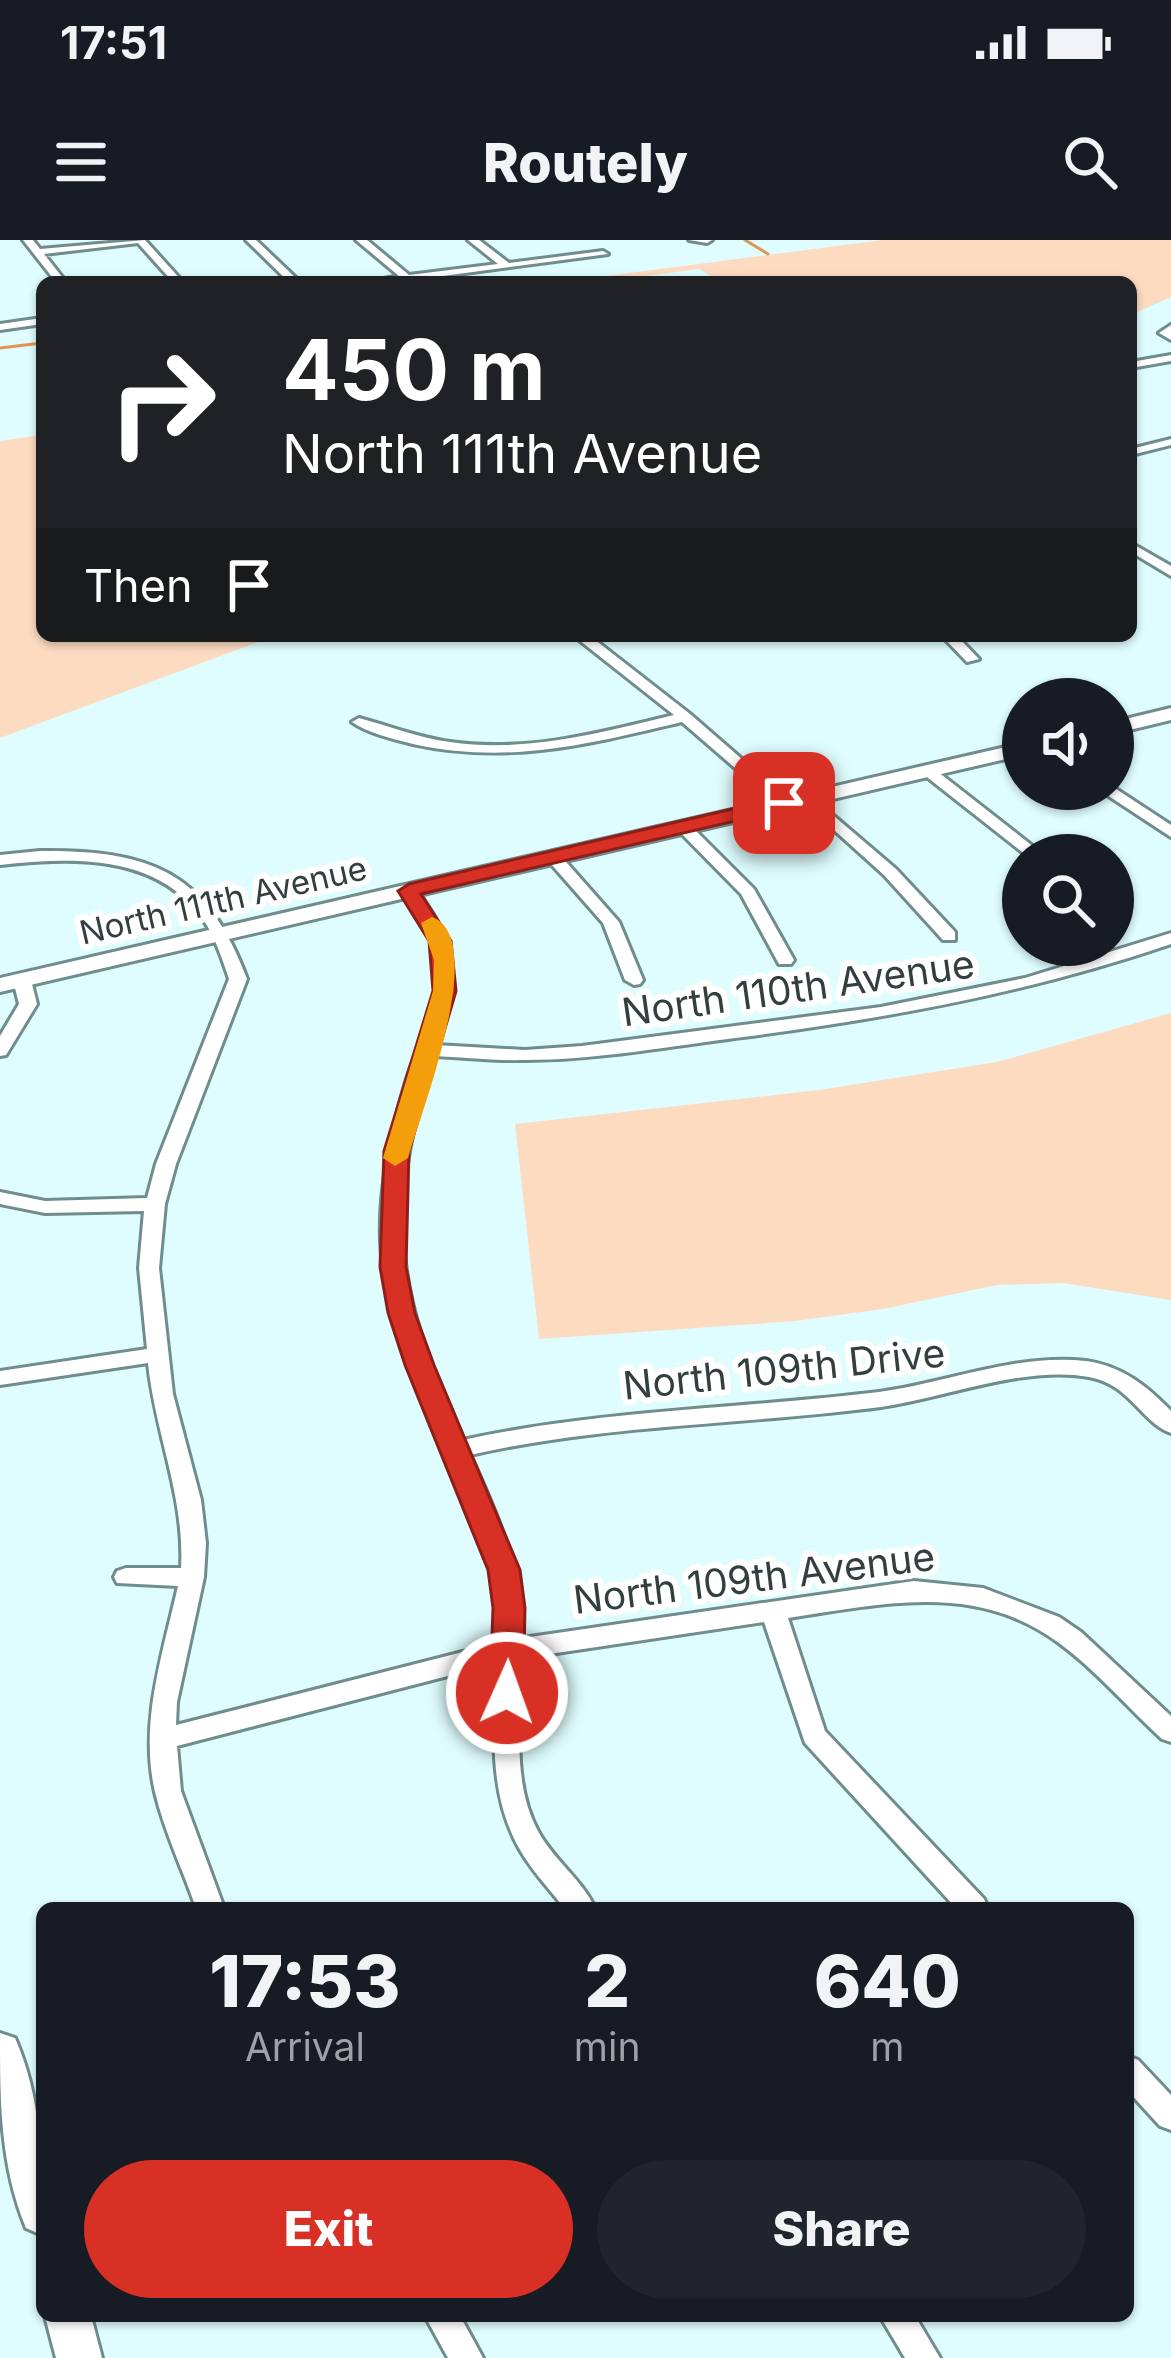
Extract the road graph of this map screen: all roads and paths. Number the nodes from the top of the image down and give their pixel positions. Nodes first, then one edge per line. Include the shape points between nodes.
1 (28, 240) edge
2 (140, 240) edge
3 (251, 240) edge
4 (362, 240) edge
5 (473, 240) edge
6 (584, 240) edge
7 (707, 240) edge
8 (695, 241) edge
9 (38, 252) junction
10 (507, 266) junction
11 (56, 276) edge
12 (173, 276) edge
13 (289, 276) edge
14 (405, 276) edge
15 (424, 276) edge
16 (36, 322) edge
17 (0, 327) edge
18 (1171, 358) edge
19 (1137, 364) edge
20 (1171, 442) edge
21 (1137, 450) edge
22 (1137, 551) edge
23 (1171, 572) edge
24 (588, 642) edge
25 (955, 642) edge
26 (973, 659) dead end
27 (685, 717) junction
28 (1168, 718) edge
29 (359, 722) dead end
30 (1134, 724) edge
31 (1002, 754) edge
32 (928, 770) junction
33 (795, 801) junction
34 (1134, 808) edge
35 (683, 827) junction
36 (1171, 832) edge
37 (1009, 834) edge
38 (554, 857) junction
39 (0, 860) edge
40 (409, 891) junction
41 (220, 934) junction
42 (949, 936) dead end
43 (1171, 938) edge
44 (785, 960) dead end
45 (634, 980) dead end
46 (11, 983) edge
47 (425, 1050) junction
48 (0, 1052) edge
49 (0, 1198) edge
50 (155, 1204) junction
51 (155, 1354) junction
52 (0, 1378) edge
53 (1171, 1425) edge
54 (456, 1450) junction
55 (126, 1577) dead end
56 (192, 1577) junction
57 (773, 1614) junction
58 (509, 1650) junction
59 (1171, 1732) edge
60 (163, 1739) junction
61 (207, 1902) edge
62 (576, 1902) edge
63 (968, 1902) edge
64 (0, 2051) edge
65 (1134, 2076) edge
66 (1171, 2116) edge
67 (36, 2190) edge
68 (70, 2322) edge
69 (445, 2322) edge
70 (900, 2322) edge
71 (79, 2358) edge
72 (467, 2358) edge
73 (924, 2358) edge

1 - 9 street
2 - 9 street
2 - 12 street
3 - 13 street
4 - 14 street
5 - 10 street
6 - 10 street via 603,254
7 - 8 street
9 - 11 street
10 - 15 street
16 - 17 street
18 - 19 street
20 - 21 street
22 - 23 street
24 - 27 street
25 - 26 street
27 - 29 street via 519,752 455,751
27 - 33 street
28 - 30 street
31 - 32 street, North 111th Avenue
32 - 33 street, North 111th Avenue
32 - 37 street
33 - 35 street, North 111th Avenue
33 - 42 street via 890,872
34 - 36 street
35 - 38 street, North 111th Avenue
35 - 44 street via 748,892
38 - 40 street, North 111th Avenue
38 - 45 street via 611,922
39 - 41 street via 52,854 134,863 185,887
40 - 41 street, North 111th Avenue
40 - 47 street via 446,960 445,991
41 - 46 street, North 111th Avenue
41 - 50 street via 238,979 235,994 184,1107
43 - 47 street, North 110th Avenue via 1045,981 891,1010 582,1052
46 - 48 street via 28,1004
47 - 54 street via 396,1151 393,1267 401,1313
49 - 50 street via 45,1207
50 - 51 street
51 - 52 street
51 - 56 street via 189,1500
53 - 54 street, North 109th Drive via 1119,1377 1049,1369 940,1392 551,1430
54 - 58 street via 504,1570
55 - 56 street
56 - 60 street
57 - 58 street, North 109th Avenue
57 - 59 street, North 109th Avenue via 914,1590 1006,1604 1072,1639
57 - 63 street via 814,1736
58 - 60 street, North 109th Avenue
58 - 62 street via 508,1780 537,1855
60 - 61 street via 168,1791
64 - 67 street
65 - 66 street
68 - 71 street
69 - 72 street
70 - 73 street

